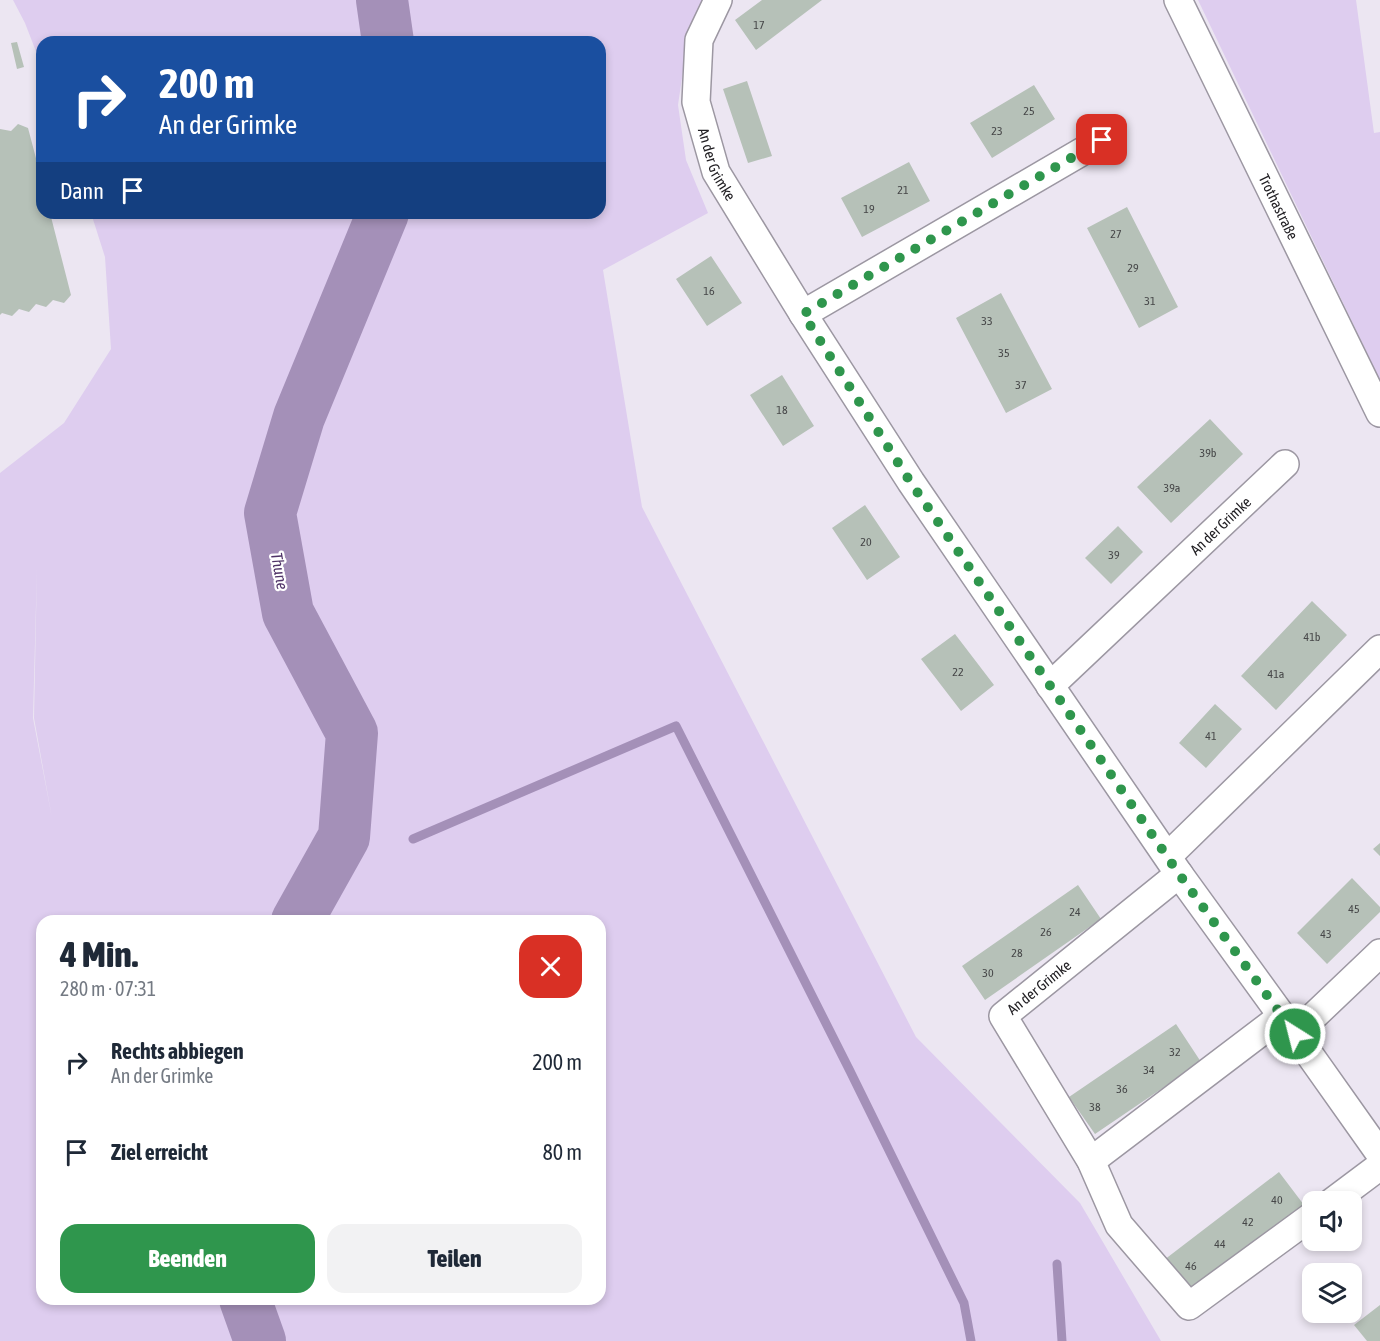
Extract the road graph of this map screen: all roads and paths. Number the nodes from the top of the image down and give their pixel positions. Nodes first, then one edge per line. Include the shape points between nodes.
1 (718, 0) edge
2 (1178, 0) edge
3 (1102, 140) dead end
4 (803, 314) junction
5 (1380, 413) edge
6 (1286, 464) dead end
7 (1380, 649) edge
8 (1050, 686) junction
9 (1173, 865) junction
10 (1380, 953) edge
11 (1288, 1025) junction
12 (1380, 1154) edge
13 (1091, 1161) junction
14 (1380, 1166) edge
15 (1347, 1191) edge
16 (1302, 1223) edge

1 - 4 street, An der Grimke via 699,40 696,102 716,172
2 - 5 street, Trothastraße
3 - 4 street
4 - 8 street, An der Grimke via 911,483
6 - 8 street, An der Grimke
7 - 9 street, An der Grimke
8 - 9 street, An der Grimke
9 - 11 street, An der Grimke
9 - 13 street, An der Grimke via 1003,1016
10 - 11 street
11 - 12 street, An der Grimke
11 - 13 street
13 - 16 street, An der Grimke via 1119,1225 1189,1306
14 - 15 street

